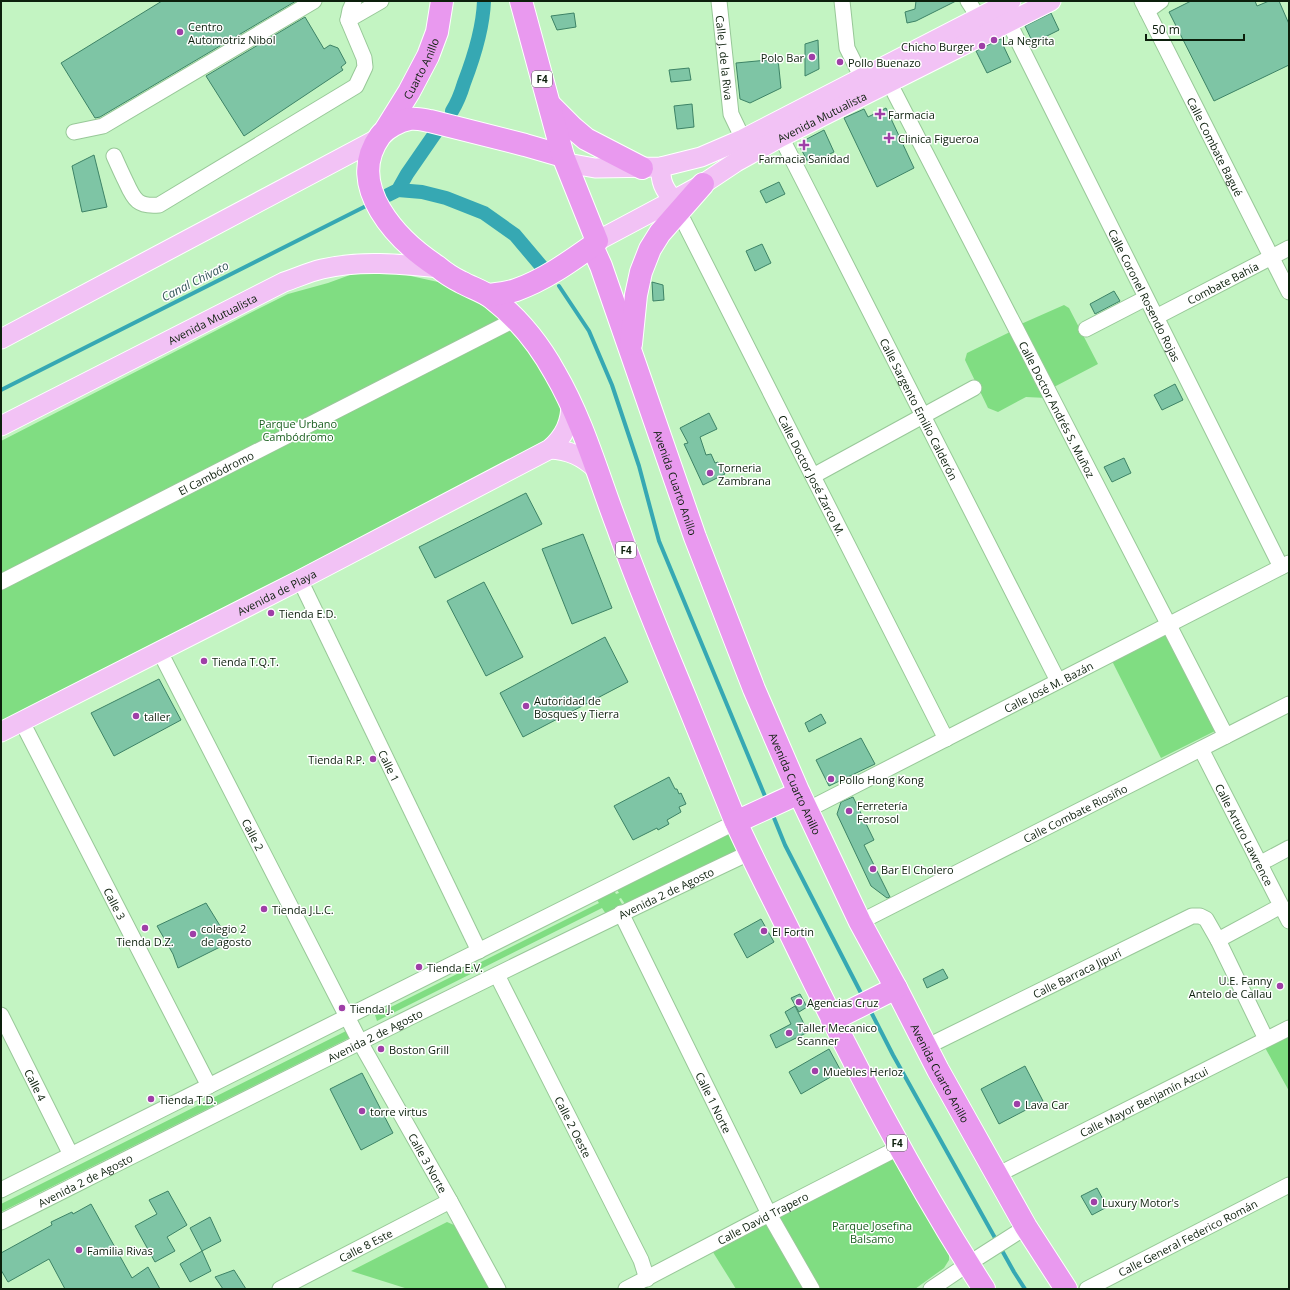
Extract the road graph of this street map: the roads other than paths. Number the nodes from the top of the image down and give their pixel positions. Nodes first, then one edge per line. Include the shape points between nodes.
1 (314, 1) edge
2 (354, 1) edge
3 (381, 1) edge
4 (442, 1) edge
5 (522, 1) edge
6 (719, 1) edge
7 (842, 1) edge
8 (968, 1) edge
9 (1011, 1) edge
10 (1051, 1) edge
11 (1162, 1) edge
12 (1144, 6) edge
13 (979, 18) junction
14 (348, 20) junction
15 (1008, 23) junction
16 (862, 78) junction
17 (889, 82) junction
18 (549, 104) junction
19 (74, 132) dead end
20 (382, 134) junction
21 (781, 137) junction
22 (743, 139) junction
23 (114, 156) dead end
24 (565, 160) junction
25 (651, 167) junction
26 (703, 184) joint
27 (677, 206) junction
28 (595, 244) junction
29 (1289, 248) edge
30 (1272, 257) junction
31 (438, 268) junction
32 (1289, 292) edge
33 (488, 295) junction
34 (1146, 298) junction
35 (1156, 317) junction
36 (516, 319) junction
37 (1086, 329) dead end
38 (1, 339) edge
39 (630, 352) junction
40 (974, 388) dead end
41 (571, 402) junction
42 (923, 415) junction
43 (1, 426) edge
44 (550, 449) junction
45 (596, 469) junction
46 (813, 476) junction
47 (1285, 565) edge
48 (300, 580) junction
49 (1, 582) edge
50 (1168, 625) junction
51 (160, 652) junction
52 (1058, 681) junction
53 (1289, 704) edge
54 (22, 722) junction
55 (1, 732) edge
56 (1226, 736) junction
57 (946, 738) junction
58 (1201, 749) junction
59 (798, 800) junction
60 (743, 818) junction
61 (1289, 848) edge
62 (751, 852) junction
63 (1259, 864) junction
64 (1281, 906) junction
65 (621, 913) junction
66 (1289, 921) edge
67 (860, 922) junction
68 (1218, 940) junction
69 (479, 951) junction
70 (497, 975) junction
71 (891, 991) junction
72 (1, 1015) edge
73 (348, 1016) junction
74 (838, 1017) junction
75 (1289, 1028) edge
76 (1266, 1039) junction
77 (360, 1042) junction
78 (926, 1047) junction
79 (209, 1086) junction
80 (900, 1148) junction
81 (71, 1155) junction
82 (997, 1175) junction
83 (1289, 1186) edge
84 (1, 1190) edge
85 (450, 1201) junction
86 (769, 1214) junction
87 (1, 1222) edge
88 (1019, 1231) junction
89 (976, 1258) junction
90 (647, 1279) junction
91 (280, 1289) edge
92 (498, 1289) edge
93 (626, 1289) edge
94 (812, 1289) edge
95 (931, 1289) edge
96 (984, 1289) edge
97 (1066, 1289) edge
98 (1087, 1289) edge

1 - 19 street via 103,126
2 - 14 street
3 - 14 street
4 - 20 highway, Cuarto Anillo / F4 via 437,32 428,56
5 - 18 highway, F4
6 - 22 street, Calle J. de la Riva via 731,114
7 - 16 street via 847,48
8 - 13 street
9 - 13 main road, Avenida Mutualista
10 - 15 main road, Avenida Mutualista
11 - 12 street
12 - 30 street, Calle Combate Bagué
13 - 16 main road, Avenida Mutualista
14 - 23 street via 364,58 365,68 356,86 158,205 141,204 133,197
15 - 17 main road, Avenida Mutualista
15 - 34 street, Calle Coronel Rosendo Rojas
16 - 22 main road, Avenida Mutualista
17 - 21 main road, Avenida Mutualista
17 - 50 street, Calle Doctor Andrés S. Muñoz
18 - 24 highway, F4
18 - 25 highway via 586,139
20 - 24 highway via 407,119 417,119 525,145
20 - 31 highway, F4 via 370,160 370,190 396,232
20 - 38 main road
21 - 26 main road, Avenida Mutualista
21 - 42 street, Calle Sargento Emilio Calderón
22 - 25 main road, Avenida Mutualista via 701,157
24 - 25 main road, Avenida Mutualista via 595,168
24 - 28 highway, F4
25 - 27 main road
26 - 27 highway
27 - 28 main road
27 - 39 highway via 650,249 641,272
27 - 46 street, Calle Doctor José Zarco M.
28 - 33 highway via 538,281 515,290
28 - 39 highway, Avenida Cuarto Anillo / F4
29 - 30 street, Combate Bahía
30 - 32 street, Calle Combate Bagué
30 - 35 street, Combate Bahía
31 - 33 highway, F4
31 - 43 main road, Avenida Mutualista via 391,263 359,263 321,269 284,282
33 - 36 highway, F4
34 - 35 street, Calle Coronel Rosendo Rojas
34 - 37 street
35 - 47 street, Calle Coronel Rosendo Rojas
36 - 41 highway, F4 via 532,337 554,370
36 - 49 street, El Cambódromo
39 - 59 highway, Avenida Cuarto Anillo / F4 via 695,537
40 - 42 street
41 - 44 main road, Avenida de Playa via 567,429
41 - 45 highway, F4
42 - 46 street
42 - 52 street, Calle Sargento Emilio Calderón
44 - 45 main road via 575,454
44 - 48 main road, Avenida de Playa
45 - 60 highway, F4 via 633,570
46 - 57 street, Calle Doctor José Zarco M.
47 - 50 street, Calle José M. Bazán
48 - 51 main road, Avenida de Playa
48 - 69 street, Calle 1
50 - 52 street, Calle José M. Bazán
50 - 56 street, Calle Doctor Andrés S. Muñoz
51 - 54 main road, Avenida de Playa
51 - 73 street, Calle 2
52 - 57 street, Calle José M. Bazán
53 - 56 street, Calle Combate Riosiño
54 - 55 main road, Avenida de Playa
54 - 79 street, Calle 3
56 - 58 street, Calle Combate Riosiño
57 - 59 street, Calle José M. Bazán
58 - 63 street, Calle Arturo Lawrence
58 - 67 street, Calle Combate Riosiño
59 - 60 highway
59 - 67 highway, Avenida Cuarto Anillo / F4
60 - 62 highway, F4
60 - 69 street
61 - 63 street
62 - 65 street, Avenida 2 de Agosto
62 - 74 highway, F4
63 - 64 street, Calle Arturo Lawrence
64 - 66 street, Calle Arturo Lawrence
64 - 68 street
65 - 70 street, Avenida 2 de Agosto
65 - 86 street, Calle 1 Norte
67 - 71 highway, Avenida Cuarto Anillo / F4
68 - 76 street, Calle Barraca Jipurí
68 - 78 street, Calle Barraca Jipurí via 1206,919 1192,916
69 - 73 street
70 - 77 street, Avenida 2 de Agosto
70 - 90 street, Calle 2 Oeste via 641,1260
71 - 74 highway
71 - 78 highway, Avenida Cuarto Anillo / F4
72 - 81 street, Calle 4
73 - 77 street, Calle 3 Norte
73 - 79 street
74 - 80 highway, F4
75 - 76 street, Calle Mayor Benjamín Azcui
76 - 82 street, Calle Mayor Benjamín Azcui
77 - 85 street, Calle 3 Norte
77 - 87 street, Avenida 2 de Agosto
78 - 82 highway, Avenida Cuarto Anillo / F4
79 - 81 street
80 - 86 street, Calle David Trapero
80 - 89 highway, F4
81 - 84 street
82 - 88 highway, Avenida Cuarto Anillo / F4
83 - 98 street, Calle General Federico Román
85 - 91 street, Calle 8 Este
85 - 92 street, Calle 3 Norte
86 - 90 street, Calle David Trapero
86 - 94 street, Calle 1 Norte
88 - 89 street
88 - 97 highway, Avenida Cuarto Anillo / F4
89 - 95 street
89 - 96 highway, F4
90 - 93 street, Calle David Trapero

